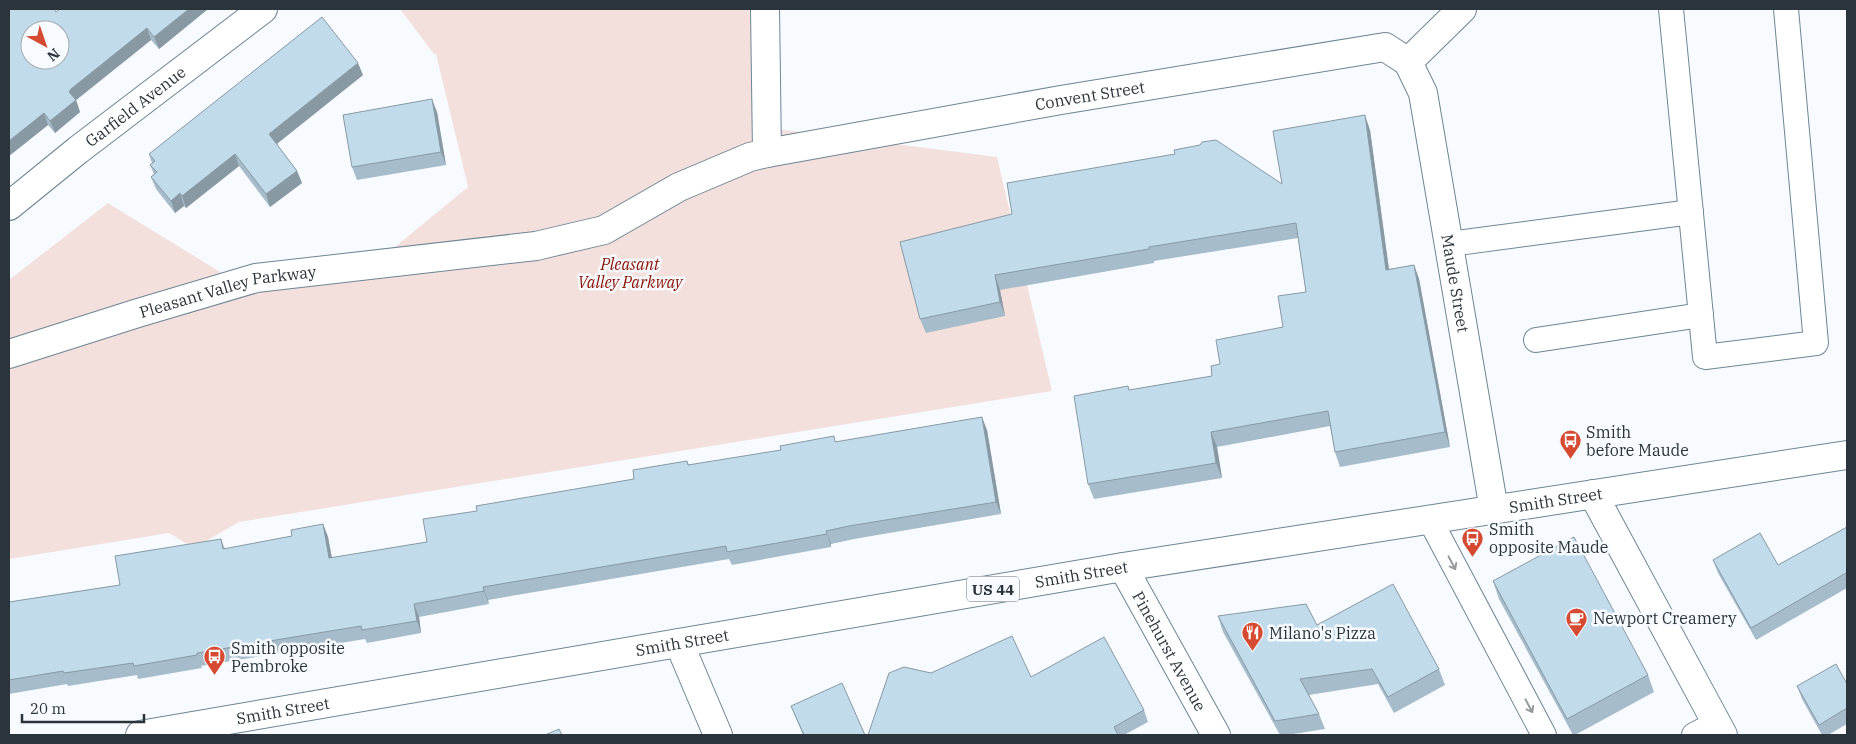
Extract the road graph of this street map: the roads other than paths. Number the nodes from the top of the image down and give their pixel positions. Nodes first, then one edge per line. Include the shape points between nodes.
1 (263, 9) edge
2 (765, 9) edge
3 (1462, 9) edge
4 (1671, 9) edge
5 (1786, 9) edge
6 (1408, 62) junction
7 (768, 153) junction
8 (9, 206) edge
9 (1691, 212) junction
10 (1450, 244) junction
11 (1701, 315) junction
12 (1536, 340) dead end
13 (9, 354) edge
14 (1847, 455) edge
15 (1593, 494) junction
16 (1494, 510) junction
17 (1430, 520) junction
18 (1123, 567) junction
19 (679, 643) junction
20 (193, 731) edge
21 (1711, 731) edge
22 (140, 735) edge
23 (718, 735) edge
24 (1216, 735) edge
25 (1544, 735) edge

1 - 8 street, Garfield Avenue
2 - 7 street
3 - 6 street
4 - 9 lane
5 - 11 lane via 1816,343 1705,357
6 - 7 street, Convent Street via 1385,47 1061,100
6 - 10 street, Maude Street via 1424,92
7 - 13 street, Pleasant Valley Parkway via 750,157 679,187 604,230 536,246 256,278
9 - 10 lane
9 - 11 lane
10 - 16 street, Maude Street
11 - 12 lane
14 - 15 street, Smith Street / US 44
15 - 16 street, Smith Street / US 44
15 - 21 street
16 - 17 street, Smith Street / US 44
17 - 18 street, Smith Street / US 44
17 -> 25 lane
18 - 19 street, Smith Street / US 44
18 - 24 street, Pinehurst Avenue
19 - 20 street, Smith Street / US 44
19 - 23 street
20 - 22 street, Smith Street / US 44

